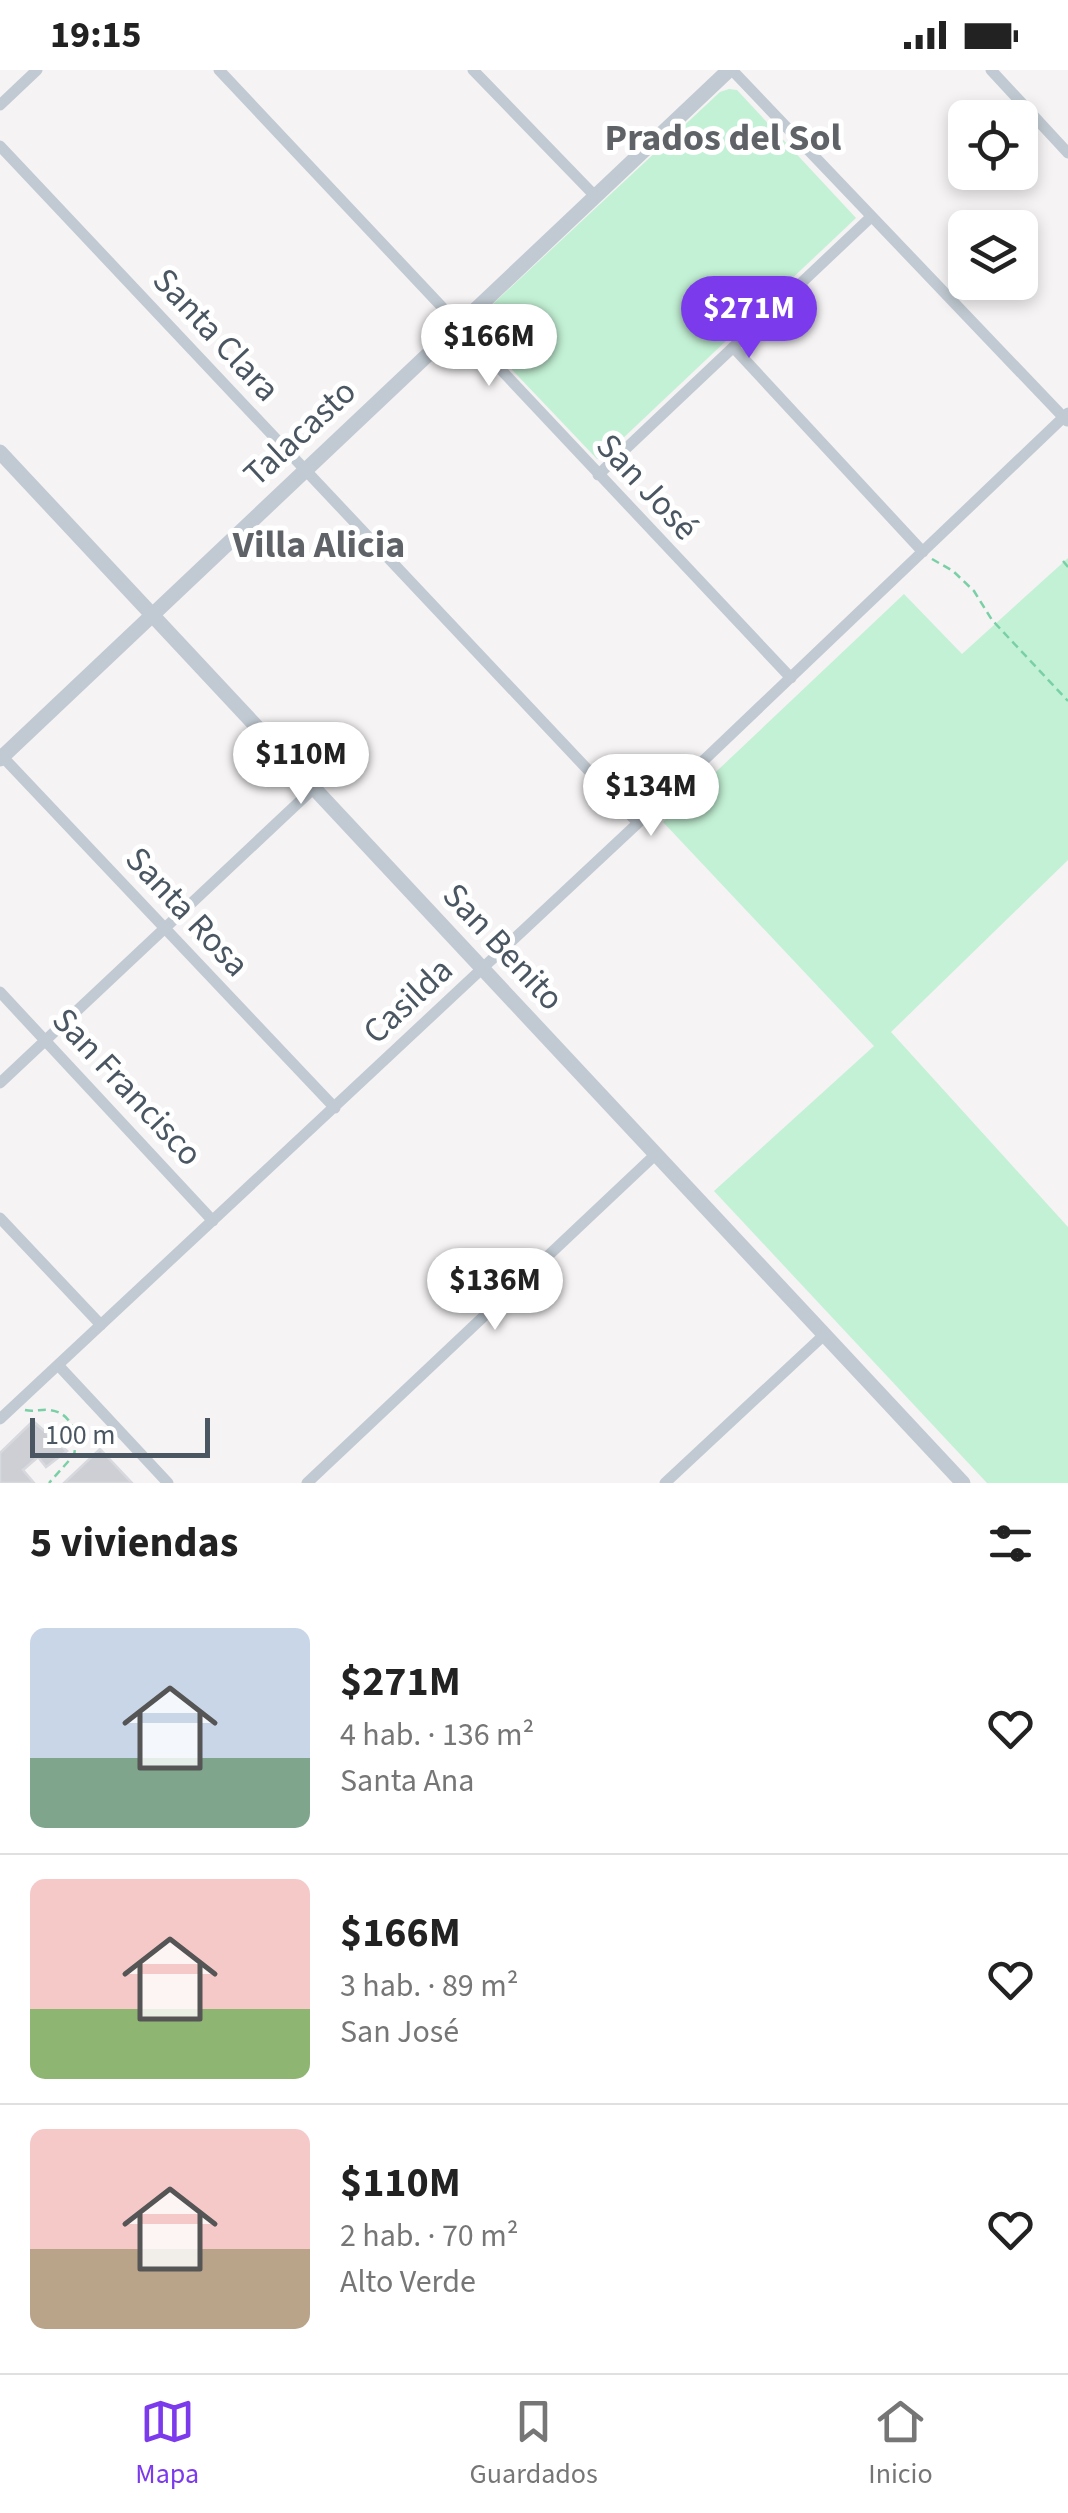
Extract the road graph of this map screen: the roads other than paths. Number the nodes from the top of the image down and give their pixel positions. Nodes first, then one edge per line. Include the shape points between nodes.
1 (37, 70) edge
2 (219, 70) edge
3 (473, 70) edge
4 (730, 70) edge
5 (991, 70) edge
6 (0, 105) edge
7 (0, 146) edge
8 (1068, 152) edge
9 (595, 196) junction
10 (870, 218) junction
11 (458, 326) junction
12 (734, 347) junction
13 (1066, 418) edge
14 (0, 452) edge
15 (305, 470) junction
16 (598, 475) junction
17 (923, 552) junction
18 (152, 615) junction
19 (790, 678) junction
20 (1, 756) edge
21 (314, 788) junction
22 (638, 823) junction
23 (164, 928) junction
24 (483, 969) junction
25 (0, 992) edge
26 (45, 1040) junction
27 (0, 1083) edge
28 (334, 1108) junction
29 (656, 1154) junction
30 (0, 1218) edge
31 (213, 1220) junction
32 (102, 1325) junction
33 (824, 1334) junction
34 (58, 1366) junction
35 (0, 1419) edge
36 (168, 1483) edge
37 (307, 1483) edge
38 (664, 1483) edge
39 (963, 1483) edge

1 - 6 street
2 - 11 street, San José
3 - 9 street
4 - 9 street, Talacasto
4 - 10 street
5 - 8 street
7 - 15 street, Santa Clara
9 - 11 street, Talacasto
10 - 12 street
10 - 13 street
11 - 15 street, Talacasto
11 - 16 street, San José
12 - 16 street
12 - 17 street
13 - 17 street, Casilda
14 - 18 street, San Benito
15 - 18 street, Talacasto
15 - 22 street, Santa Clara
16 - 19 street, San José
17 - 19 street, Casilda
18 - 20 street, Talacasto
18 - 21 street, San Benito
19 - 22 street, Casilda
20 - 23 street, Santa Rosa
21 - 23 street
21 - 24 street, San Benito
22 - 24 street, Casilda
23 - 26 street
23 - 28 street, Santa Rosa
24 - 28 street, Casilda
24 - 29 street, San Benito
25 - 26 street, San Francisco
26 - 27 street
26 - 31 street, San Francisco
28 - 31 street, Casilda
29 - 33 street, San Benito
29 - 37 street
30 - 32 street
31 - 32 street, Casilda
32 - 34 street, Casilda
33 - 38 street
33 - 39 street, San Benito
34 - 35 street, Casilda
34 - 36 street

